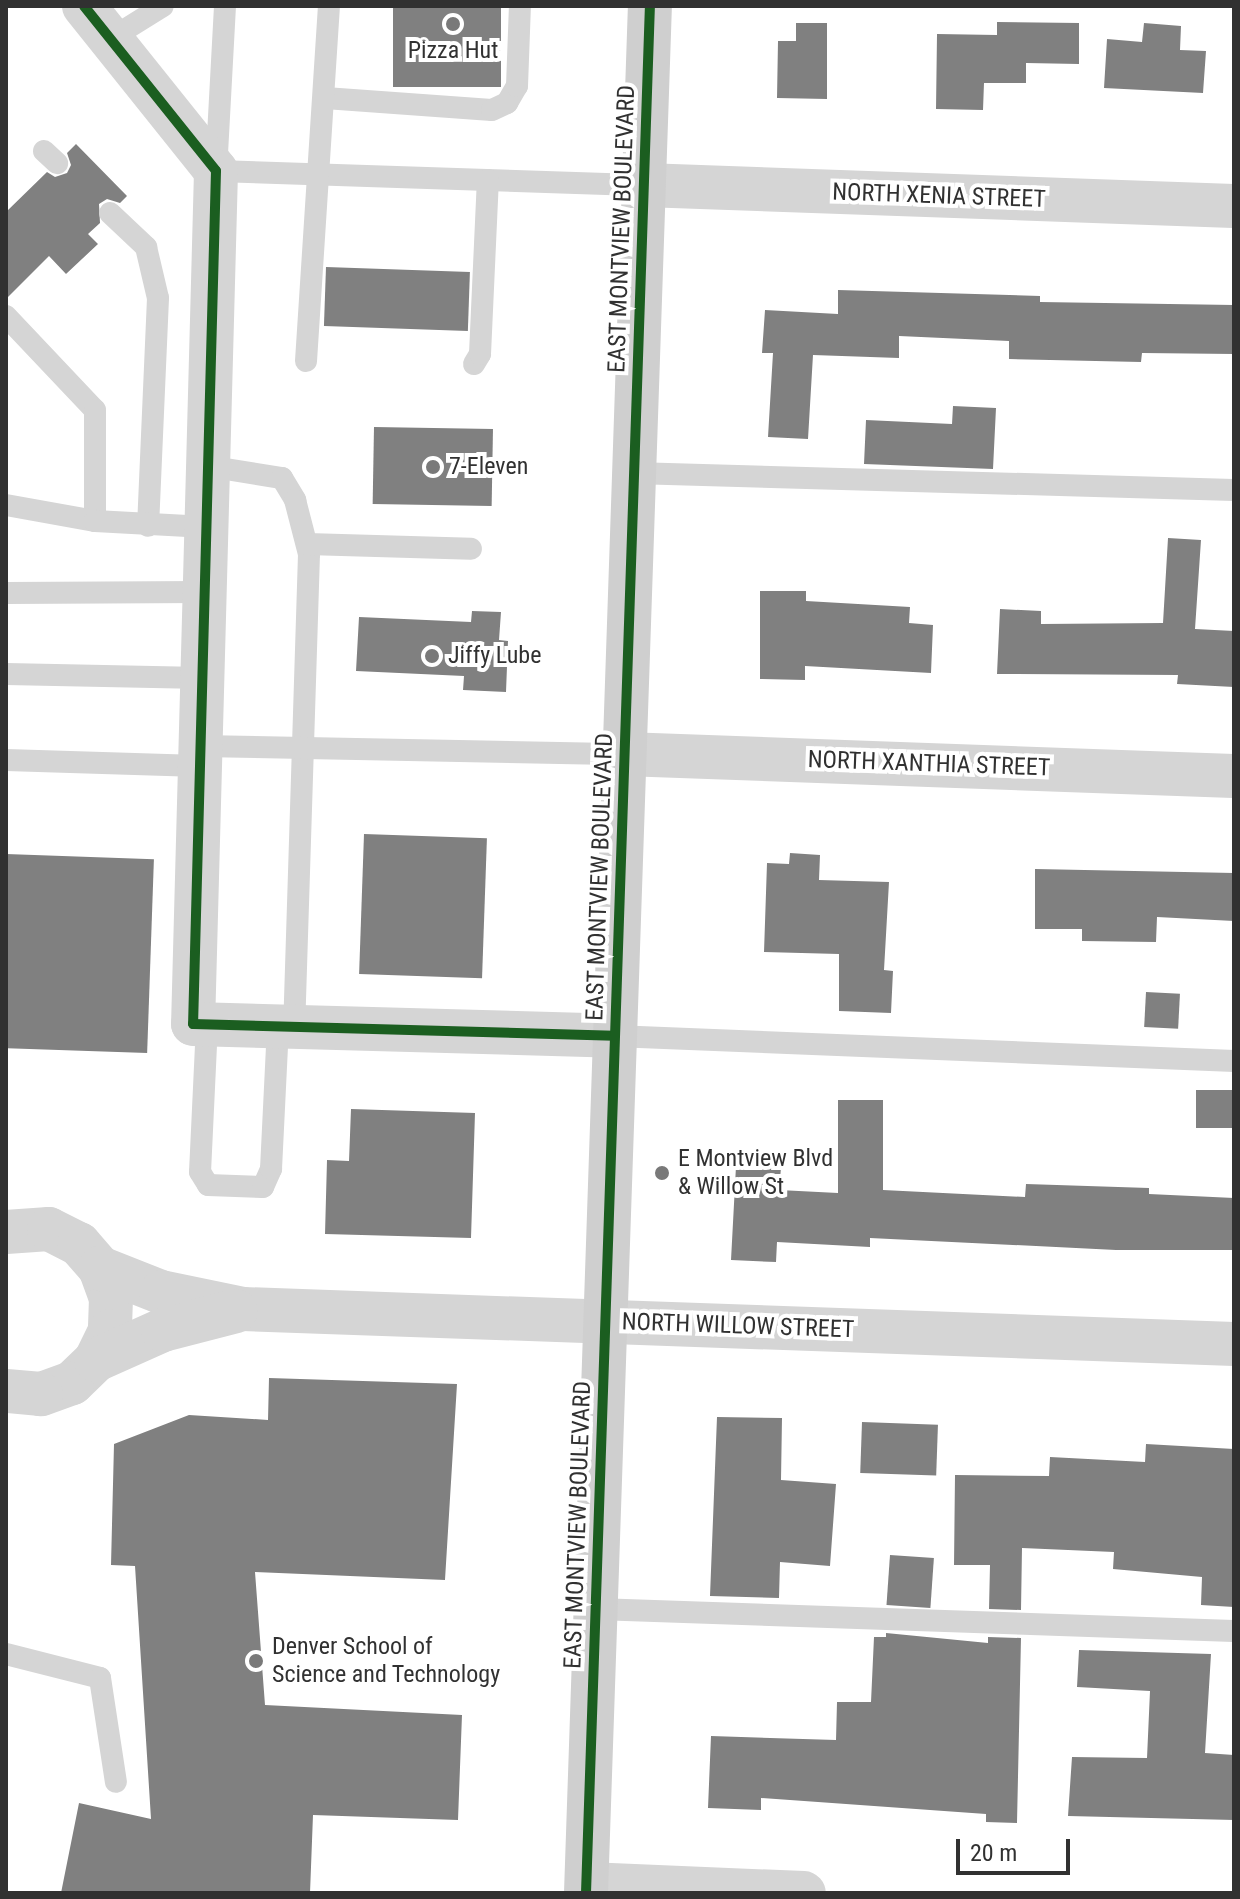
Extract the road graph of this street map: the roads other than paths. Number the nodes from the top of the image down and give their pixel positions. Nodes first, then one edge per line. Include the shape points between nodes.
1 (163, 6) edge
2 (225, 6) edge
3 (329, 6) edge
4 (520, 6) edge
5 (650, 6) edge
6 (97, 22) edge
7 (325, 98) junction
8 (216, 171) junction
9 (321, 173) junction
10 (488, 180) junction
11 (644, 185) junction
12 (1234, 206) edge
13 (110, 213) dead end
14 (6, 316) edge
15 (306, 361) dead end
16 (474, 364) dead end
17 (207, 466) junction
18 (633, 473) junction
19 (1234, 490) edge
20 (6, 505) edge
21 (95, 521) junction
22 (148, 526) junction
23 (206, 527) junction
24 (307, 544) junction
25 (471, 549) dead end
26 (203, 592) junction
27 (6, 593) edge
28 (6, 674) edge
29 (202, 678) junction
30 (306, 749) junction
31 (624, 754) junction
32 (200, 756) junction
33 (6, 760) edge
34 (1234, 776) edge
35 (207, 1024) junction
36 (286, 1026) junction
37 (614, 1036) junction
38 (1234, 1061) edge
39 (10, 1228) edge
40 (100, 1268) junction
41 (243, 1309) junction
42 (605, 1321) junction
43 (1234, 1344) edge
44 (96, 1360) junction
45 (7, 1392) edge
46 (596, 1609) junction
47 (1234, 1631) edge
48 (6, 1654) edge
49 (116, 1782) dead end
50 (586, 1889) edge
51 (804, 1893) edge

1 - 6 lane
2 - 8 lane
3 - 7 lane
4 - 7 lane via 517,86 507,103 492,110
5 - 11 main road, EAST MONTVIEW BOULEVARD
6 - 8 street
7 - 9 lane
8 - 9 lane
8 - 17 street
9 - 10 lane
9 - 15 lane
10 - 11 lane
10 - 16 lane via 480,354
11 - 12 street, NORTH XENIA STREET
11 - 18 main road, EAST MONTVIEW BOULEVARD
13 - 22 lane via 146,247 158,298
14 - 21 lane via 95,410
17 - 23 street
17 - 24 lane via 282,478 295,500
18 - 19 lane
18 - 31 main road, EAST MONTVIEW BOULEVARD
20 - 21 lane
21 - 22 lane
22 - 23 lane
23 - 26 street
24 - 25 lane
24 - 30 lane
26 - 27 lane
26 - 29 street
28 - 29 lane
29 - 32 street
30 - 31 lane
30 - 32 lane
30 - 36 lane
31 - 34 street, NORTH XANTHIA STREET
31 - 37 main road, EAST MONTVIEW BOULEVARD
32 - 33 lane
32 - 35 street via 193,1024
35 - 36 street
35 - 36 lane via 200,1172 208,1185 249,1187 263,1187 271,1169
36 - 37 street
37 - 38 lane
37 - 42 main road, EAST MONTVIEW BOULEVARD
39 - 40 street via 49,1229 79,1244
40 - 41 street, NORTH WILLOW STREET via 161,1292
40 - 44 street via 111,1298 110,1331
41 - 42 street, NORTH WILLOW STREET
41 - 44 street, NORTH WILLOW STREET via 163,1330
42 - 43 street, NORTH WILLOW STREET
42 - 46 main road, EAST MONTVIEW BOULEVARD
44 - 45 street via 72,1383 51,1390
46 - 47 lane
46 - 50 main road, EAST MONTVIEW BOULEVARD
48 - 49 lane via 100,1678
50 - 51 street

